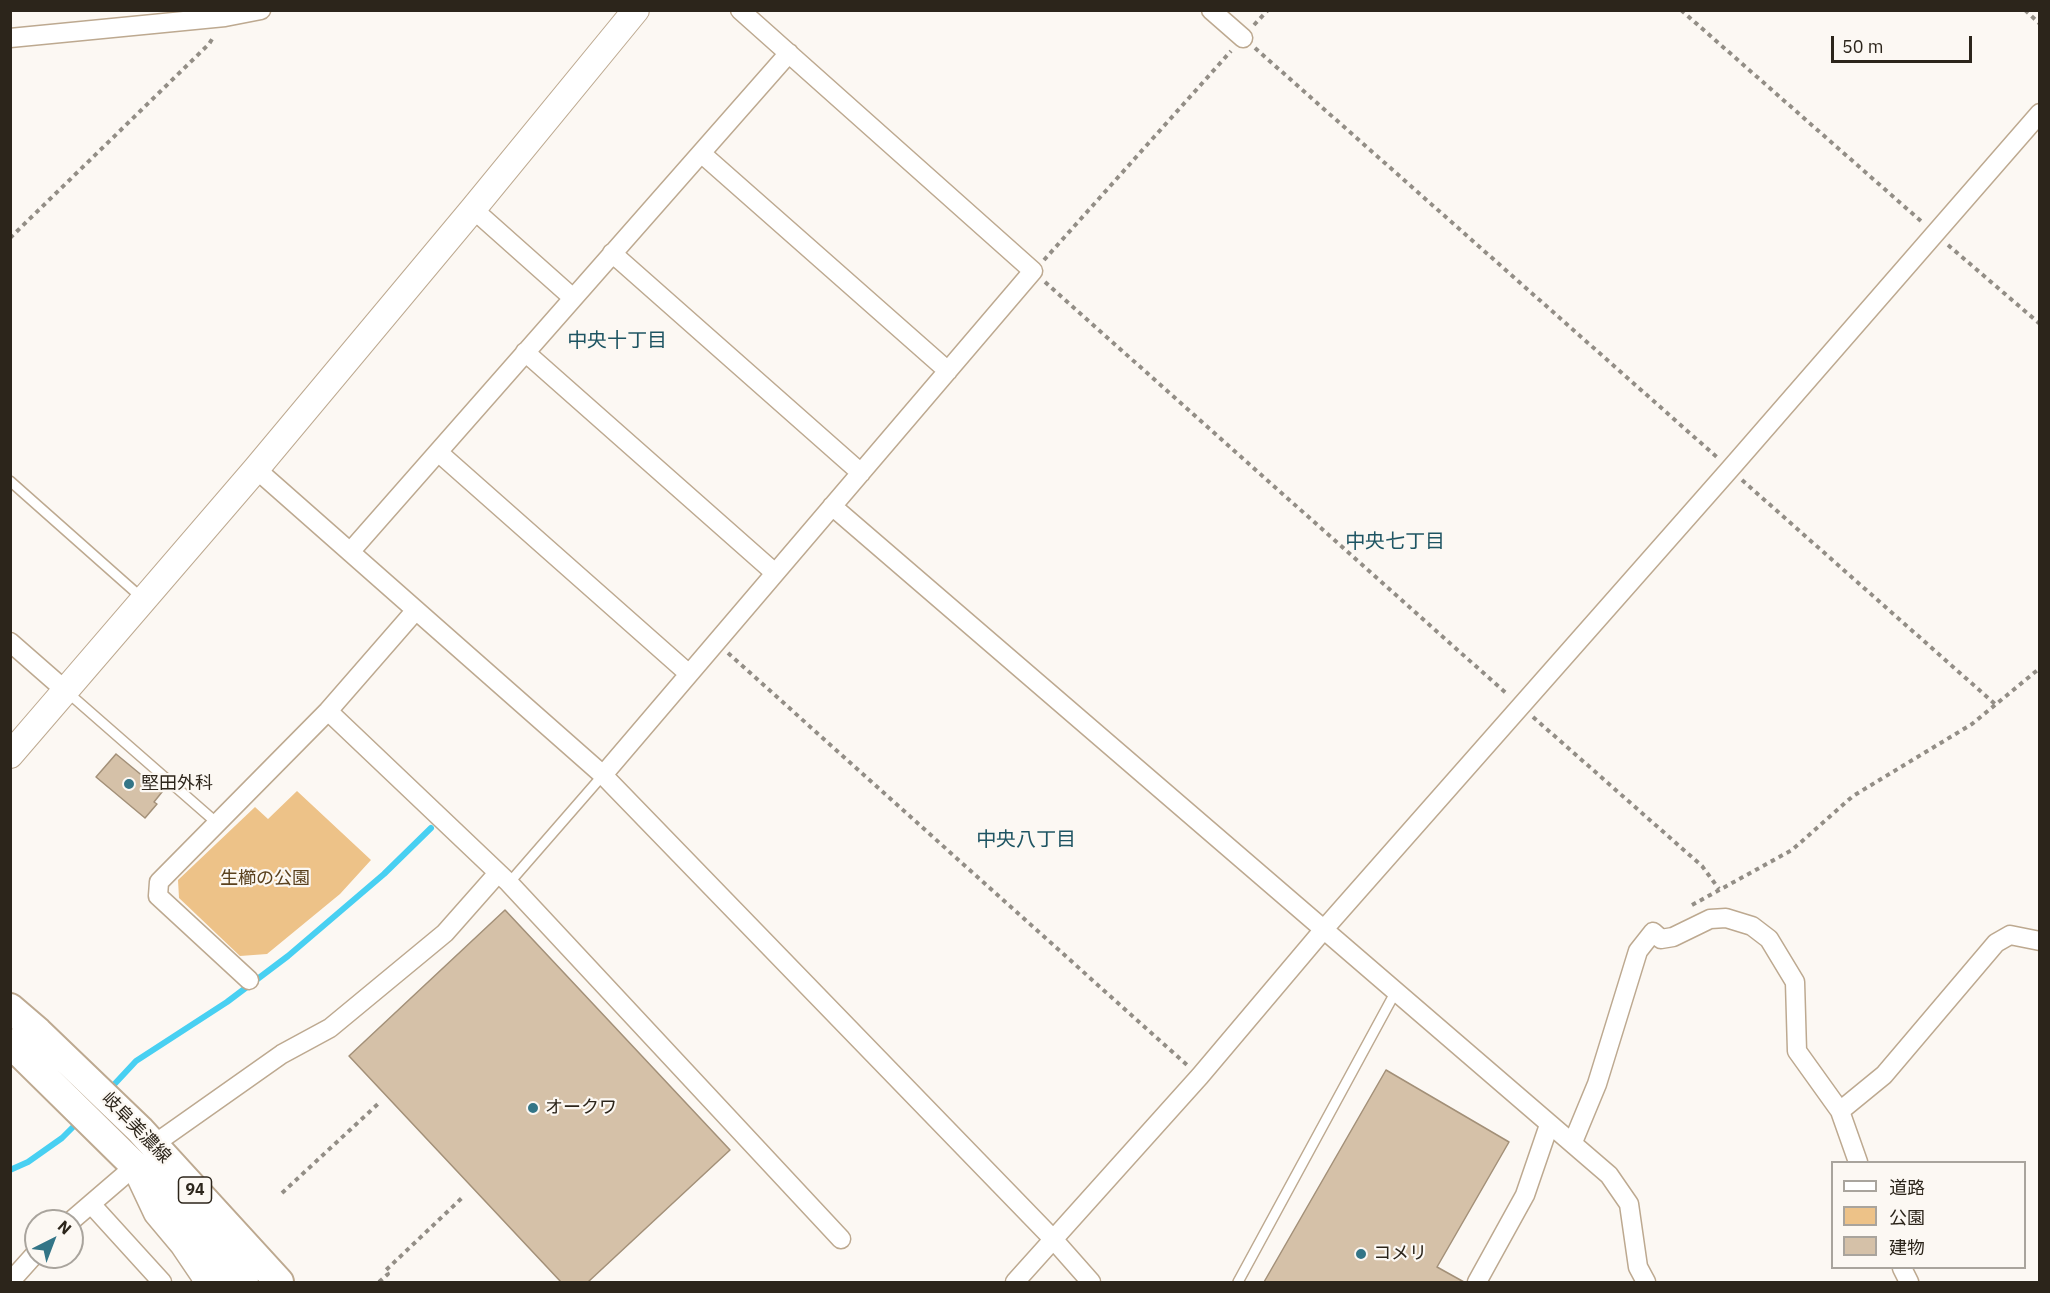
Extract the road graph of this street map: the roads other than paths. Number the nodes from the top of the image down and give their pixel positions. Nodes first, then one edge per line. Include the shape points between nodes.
1 (261, 10) edge
2 (636, 10) edge
3 (740, 10) edge
4 (1211, 10) edge
5 (10, 38) edge
6 (1243, 38) road end
7 (789, 53) junction
8 (2040, 113) edge
9 (701, 153) junction
10 (473, 209) junction
11 (612, 253) junction
12 (573, 298) junction
13 (525, 352) junction
14 (948, 371) junction
15 (438, 452) junction
16 (256, 469) junction
17 (861, 473) junction
18 (10, 481) edge
19 (832, 506) junction
20 (350, 552) junction
21 (776, 573) junction
22 (143, 600) junction
23 (416, 610) junction
24 (10, 642) edge
25 (689, 674) junction
26 (66, 691) junction
27 (328, 711) junction
28 (10, 755) edge
29 (603, 775) junction
30 (218, 824) junction
31 (504, 878) junction
32 (1325, 928) junction
33 (2040, 941) edge
34 (249, 980) dead end
35 (1396, 991) junction
36 (10, 1008) edge
37 (10, 1043) edge
38 (94, 1105) junction
39 (1840, 1111) junction
40 (1549, 1125) junction
41 (1573, 1142) junction
42 (1858, 1161) edge
43 (144, 1162) junction
44 (91, 1204) junction
45 (84, 1210) edge
46 (841, 1239) dead end
47 (1053, 1239) junction
48 (24, 1266) edge
49 (10, 1282) edge
50 (162, 1282) edge
51 (210, 1282) edge
52 (244, 1282) edge
53 (279, 1282) edge
54 (1016, 1282) edge
55 (1091, 1282) edge
56 (1238, 1282) edge
57 (1477, 1282) edge
58 (1646, 1282) edge

1 - 5 street
2 - 10 street
3 - 7 street
4 - 6 street
7 - 9 street
7 - 14 street via 1033,271
8 - 32 street
9 - 11 street
9 - 14 street
10 - 12 street
10 - 16 street
11 - 12 street
11 - 17 street
12 - 13 street
13 - 15 street
13 - 21 street
14 - 17 street
15 - 20 street
15 - 25 street
16 - 20 street
16 - 22 street
17 - 19 street
18 - 22 lane
19 - 21 street
19 - 32 street
20 - 23 street
21 - 25 street
22 - 26 street
23 - 27 street
23 - 29 street
24 - 26 street
25 - 29 street
26 - 28 street
26 - 30 lane
27 - 30 street
27 - 31 street
29 - 31 lane
29 - 47 street
30 - 34 street via 159,882 158,896
31 - 43 street via 445,933 330,1028 282,1054
31 - 46 street
32 - 35 street
32 - 47 street via 1200,1076
33 - 39 street via 2010,935 1996,943 1884,1075
35 - 40 street
35 - 56 lane
36 - 38 main road, 岐阜美濃線 / 94
37 - 38 main road, 岐阜美濃線 / 94
38 - 43 main road, 岐阜美濃線 / 94
39 - 41 street via 1797,1051 1795,982 1769,939 1752,926 1726,918 1710,919 1673,937 1661,939 1653,932 1638,951 1597,1084
39 - 42 street
40 - 41 street
40 - 57 street via 1525,1195
41 - 58 street via 1609,1175 1629,1204 1638,1267
43 - 44 street
43 - 51 highway via 160,1211 186,1242
43 - 52 main road, 岐阜美濃線 / 94
43 - 53 main road, 岐阜美濃線 / 94
44 - 45 street
44 - 50 street
47 - 54 street
47 - 55 street
48 - 49 street

